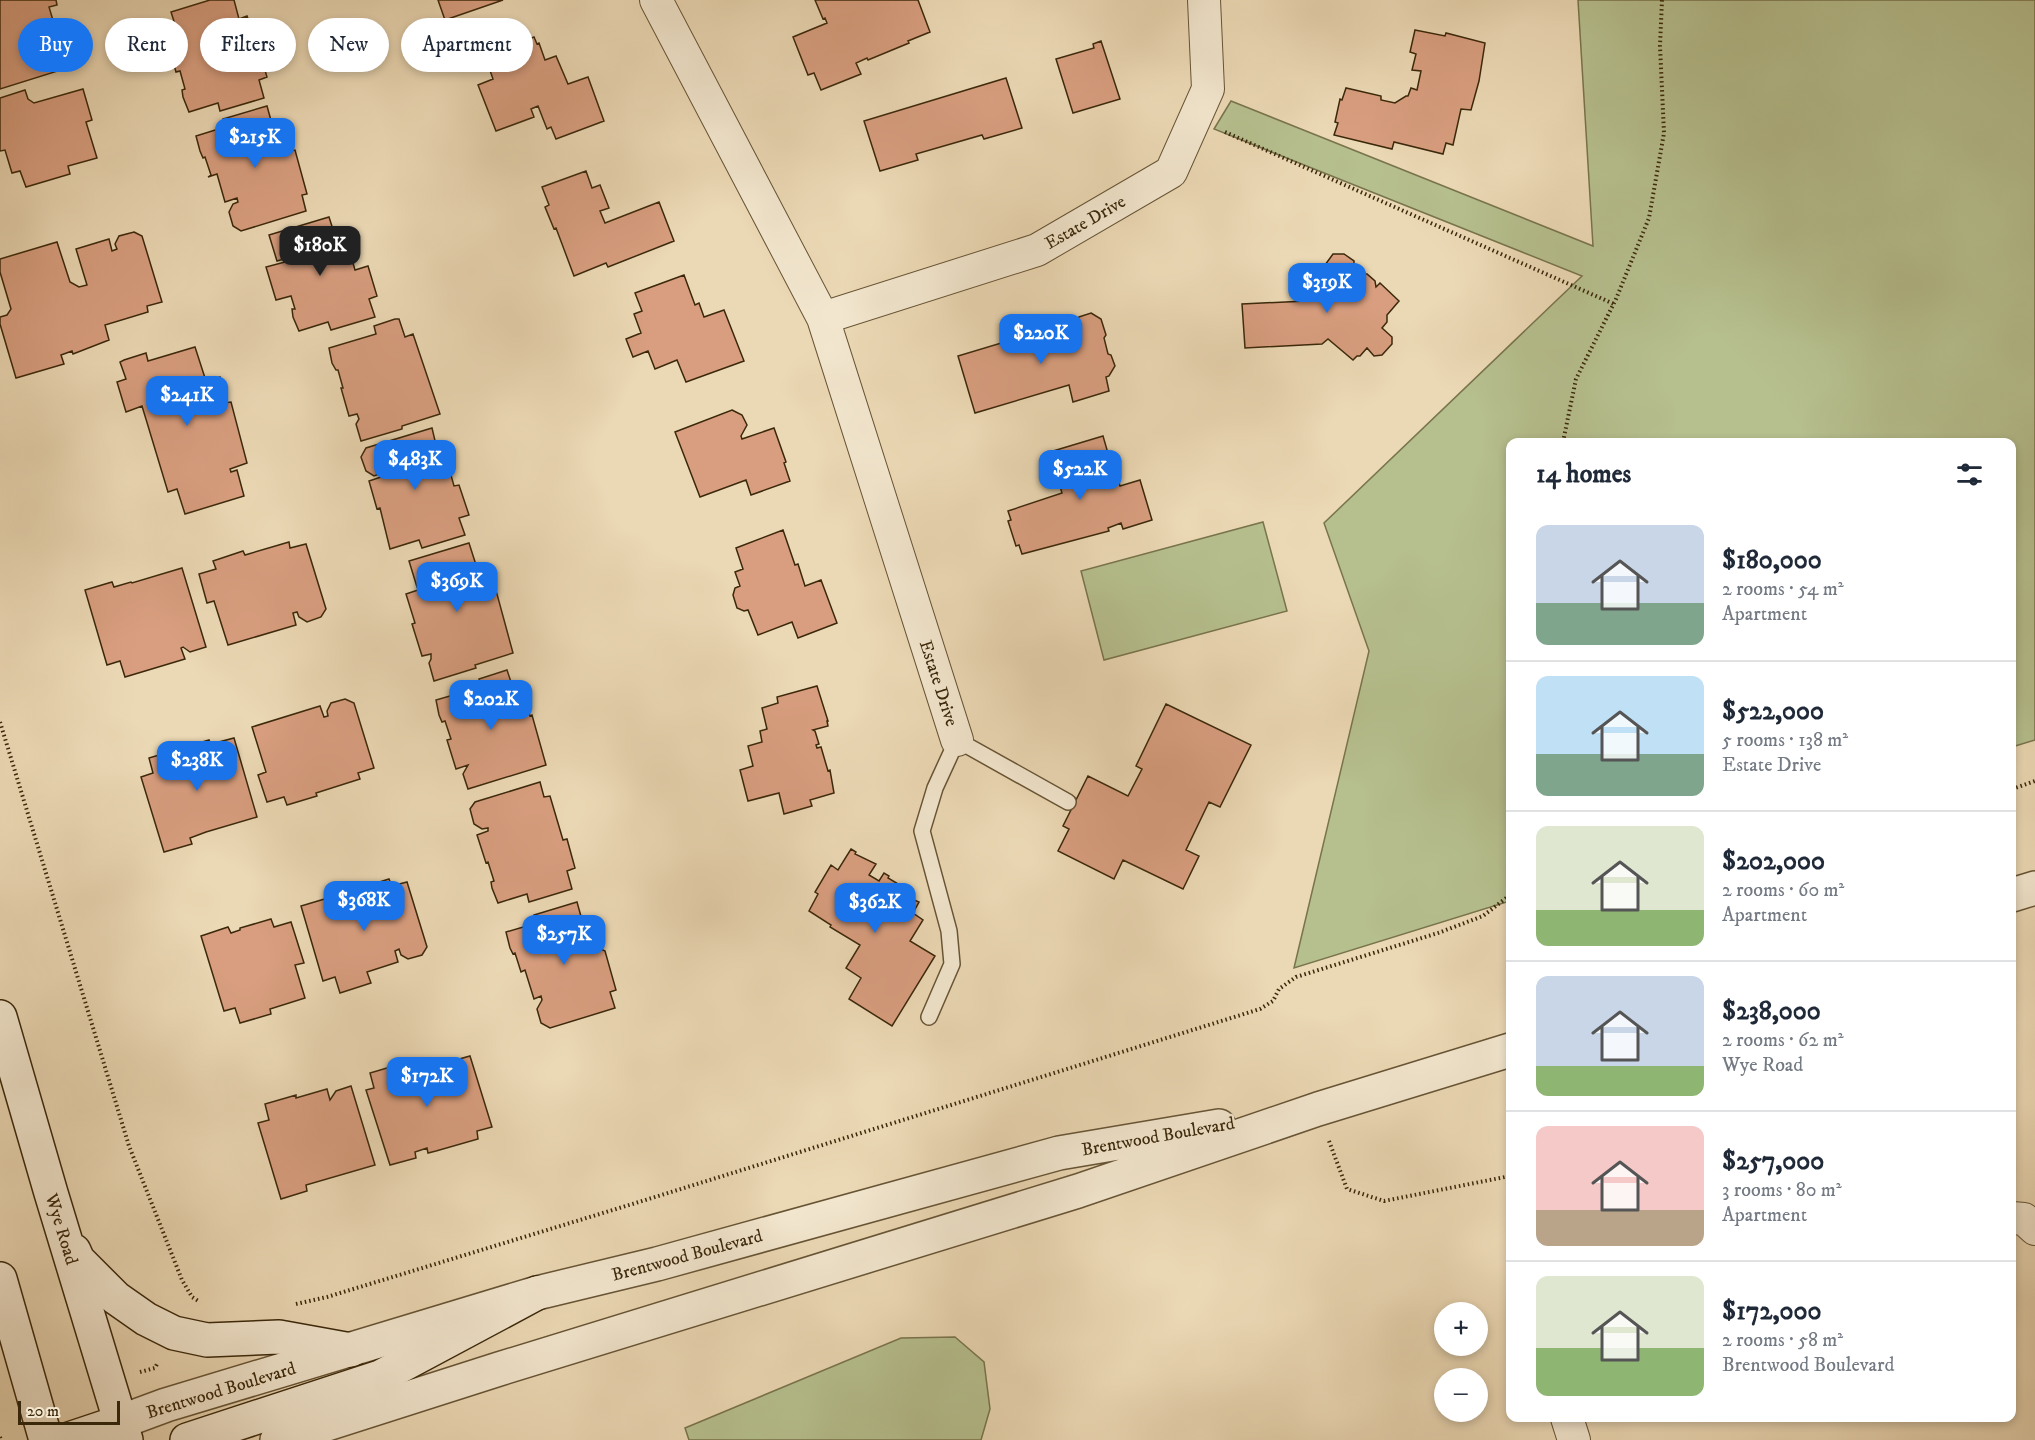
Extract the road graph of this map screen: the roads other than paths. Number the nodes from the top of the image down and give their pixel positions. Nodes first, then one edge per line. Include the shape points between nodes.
1 (656, 0) edge
2 (1204, 0) edge
3 (823, 318) junction
4 (957, 740) junction
5 (1068, 802) dead end
6 (2035, 888) edge
7 (2016, 894) edge
8 (0, 1017) edge
9 (929, 1017) dead end
10 (1506, 1051) edge
11 (1318, 1109) junction
12 (51, 1194) junction
13 (2016, 1218) edge
14 (2035, 1229) edge
15 (0, 1279) edge
16 (537, 1293) junction
17 (351, 1350) junction
18 (1568, 1422) edge
19 (123, 1431) edge
20 (292, 1437) edge
21 (46, 1440) edge
22 (66, 1440) edge
23 (187, 1440) edge
24 (1574, 1440) edge

1 - 3 street, Estate Drive
2 - 3 street, Estate Drive via 1208,89 1171,172 1037,250
3 - 4 street, Estate Drive
4 - 5 lane
4 - 9 lane via 934,788 922,831 949,931 952,964
6 - 7 street
8 - 12 street, Wye Road
10 - 11 street, Brentwood Boulevard
11 - 16 street, Brentwood Boulevard via 1059,1153 657,1264
11 - 20 street, Brentwood Boulevard via 1078,1191 499,1369
12 - 17 street via 78,1260 116,1298 146,1319 174,1333 207,1340 279,1337
12 - 19 street, Wye Road
13 - 14 street via 2024,1219
15 - 21 street
16 - 17 street, Brentwood Boulevard
16 - 23 street via 380,1377
17 - 19 street, Brentwood Boulevard via 166,1405
18 - 24 street
19 - 22 street, Brentwood Boulevard

